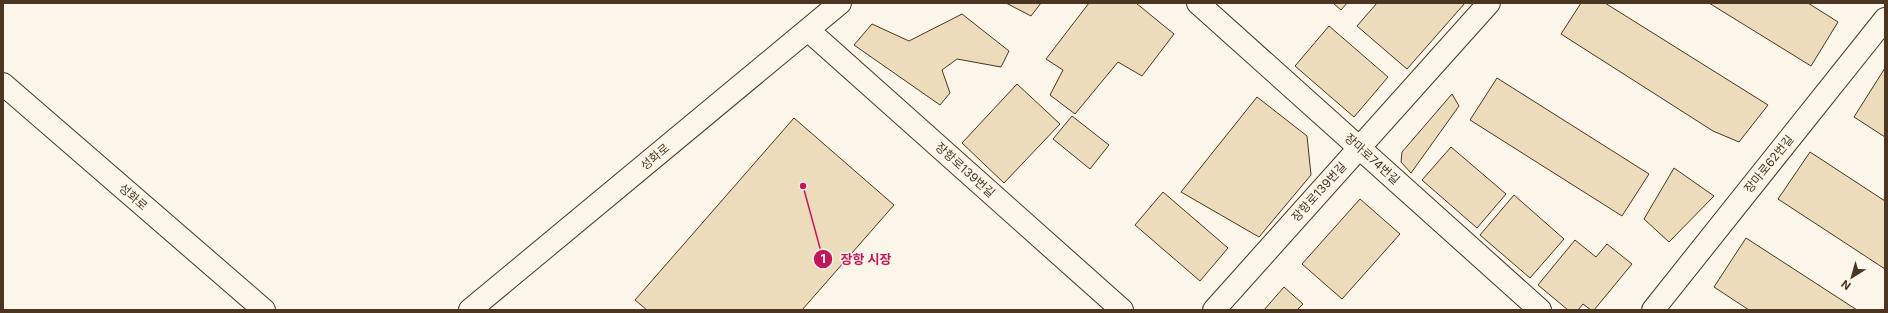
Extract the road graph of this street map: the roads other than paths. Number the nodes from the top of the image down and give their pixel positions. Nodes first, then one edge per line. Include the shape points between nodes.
1 (840, 3) edge
2 (1490, 3) edge
3 (1203, 5) edge
4 (1885, 19) edge
5 (808, 30) junction
6 (3, 84) edge
7 (1359, 147) junction
8 (264, 310) edge
9 (470, 310) edge
10 (1122, 310) edge
11 (1214, 310) edge
12 (1540, 310) edge
13 (1654, 310) edge

1 - 5 street, 성화로
2 - 7 street, 장항로139번길
3 - 7 street, 장마로74번길
4 - 13 street, 장마로62번길
5 - 9 street, 성화로
5 - 10 street, 장항로139번길
6 - 8 street, 성화로
7 - 11 street, 장항로139번길
7 - 12 street, 장마로74번길

